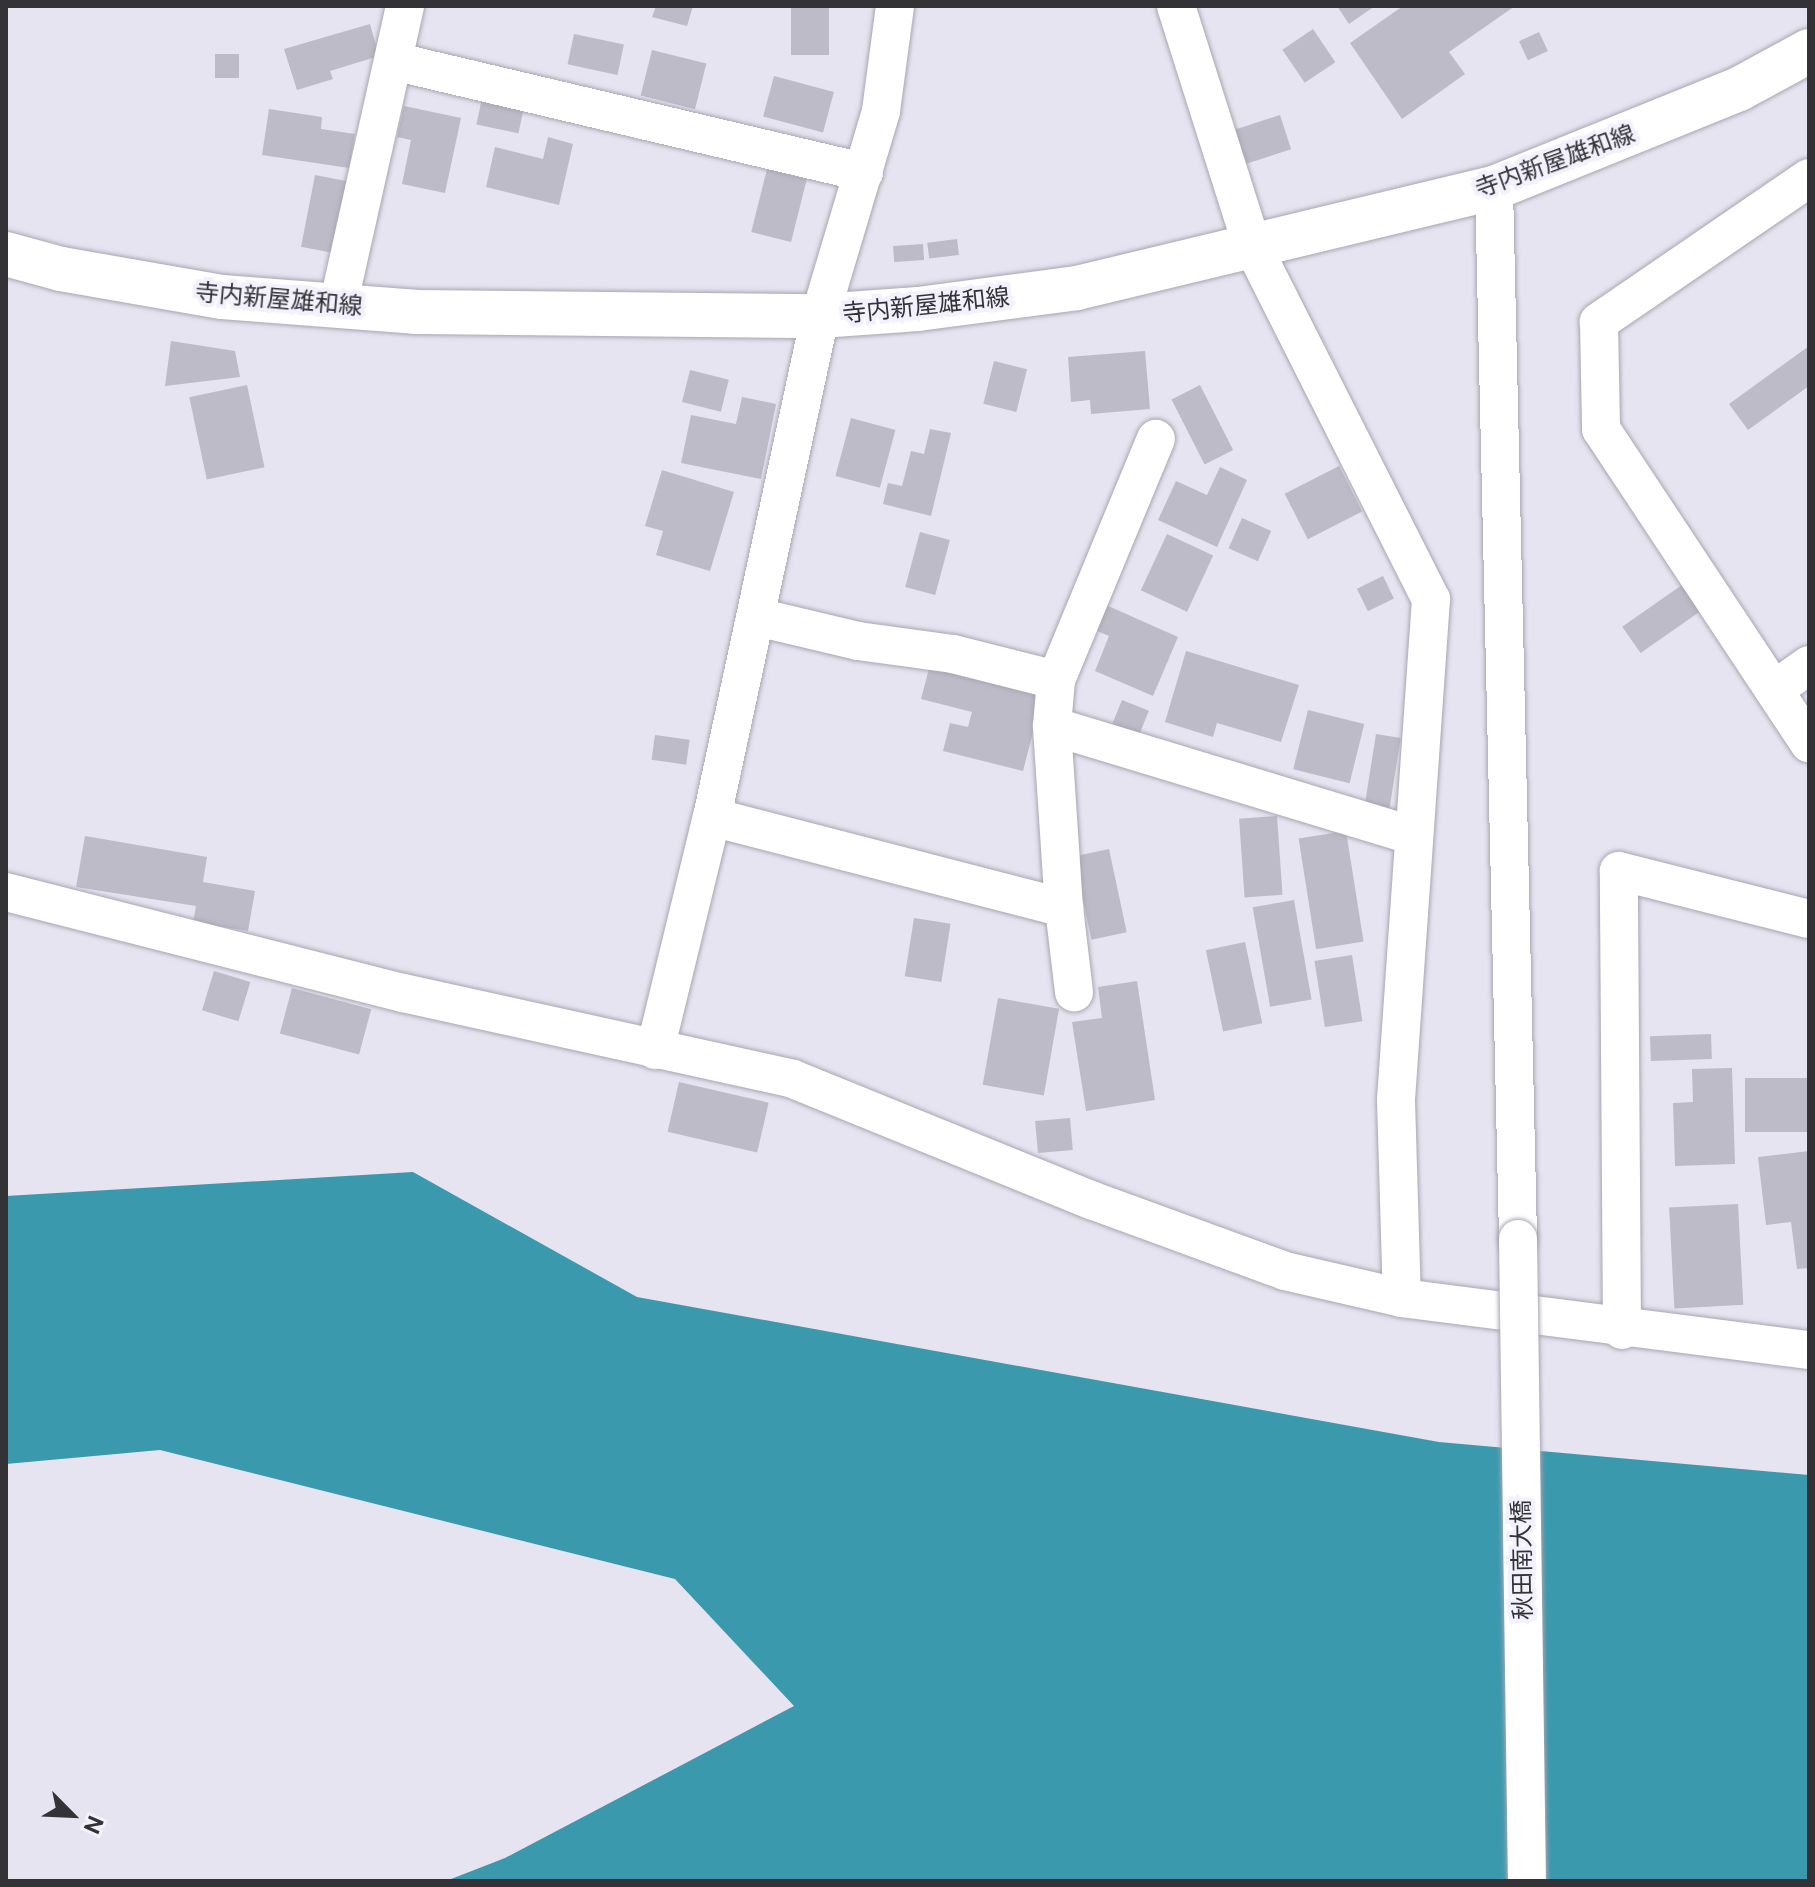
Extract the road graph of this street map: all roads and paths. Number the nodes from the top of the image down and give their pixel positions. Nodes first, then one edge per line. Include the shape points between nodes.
1 (405, 6) edge
2 (895, 6) edge
3 (1176, 6) edge
4 (1809, 51) edge
5 (393, 61) junction
6 (864, 172) junction
7 (1807, 183) edge
8 (1494, 188) junction
9 (1252, 245) junction
10 (6, 254) edge
11 (338, 306) junction
12 (820, 316) junction
13 (1156, 439) dead end
14 (757, 617) junction
15 (1809, 665) edge
16 (1056, 680) junction
17 (1774, 690) junction
18 (1052, 726) junction
19 (1809, 743) edge
20 (712, 817) junction
21 (1414, 836) junction
22 (6, 892) edge
23 (1064, 908) junction
24 (1809, 919) edge
25 (1074, 992) dead end
26 (655, 1050) junction
27 (1402, 1298) junction
28 (1622, 1330) junction
29 (1809, 1350) edge
30 (1527, 1881) edge

1 - 5 street
2 - 6 street via 883,98
3 - 9 street
4 - 8 main road, 寺内新屋雄和線 via 1739,89
5 - 6 street
5 - 11 street
6 - 12 street
7 - 17 street via 1599,322 1601,429
8 - 9 main road, 寺内新屋雄和線
8 - 30 street, 秋田南大橋, bridge
9 - 12 main road, 寺内新屋雄和線 via 1077,288
9 - 21 street via 1431,599
10 - 11 main road, 寺内新屋雄和線 via 222,297
11 - 12 main road, 寺内新屋雄和線 via 587,316
12 - 14 street
13 - 16 street
14 - 16 street via 858,641 953,654
14 - 20 street
15 - 17 street
16 - 18 street
17 - 19 street
18 - 21 street
18 - 23 street
20 - 23 street
20 - 26 street
21 - 27 street via 1396,1100
22 - 26 street via 403,993
23 - 25 street
24 - 28 street via 1619,871
26 - 27 street via 793,1079 1091,1200 1285,1271
27 - 28 street
28 - 29 street

